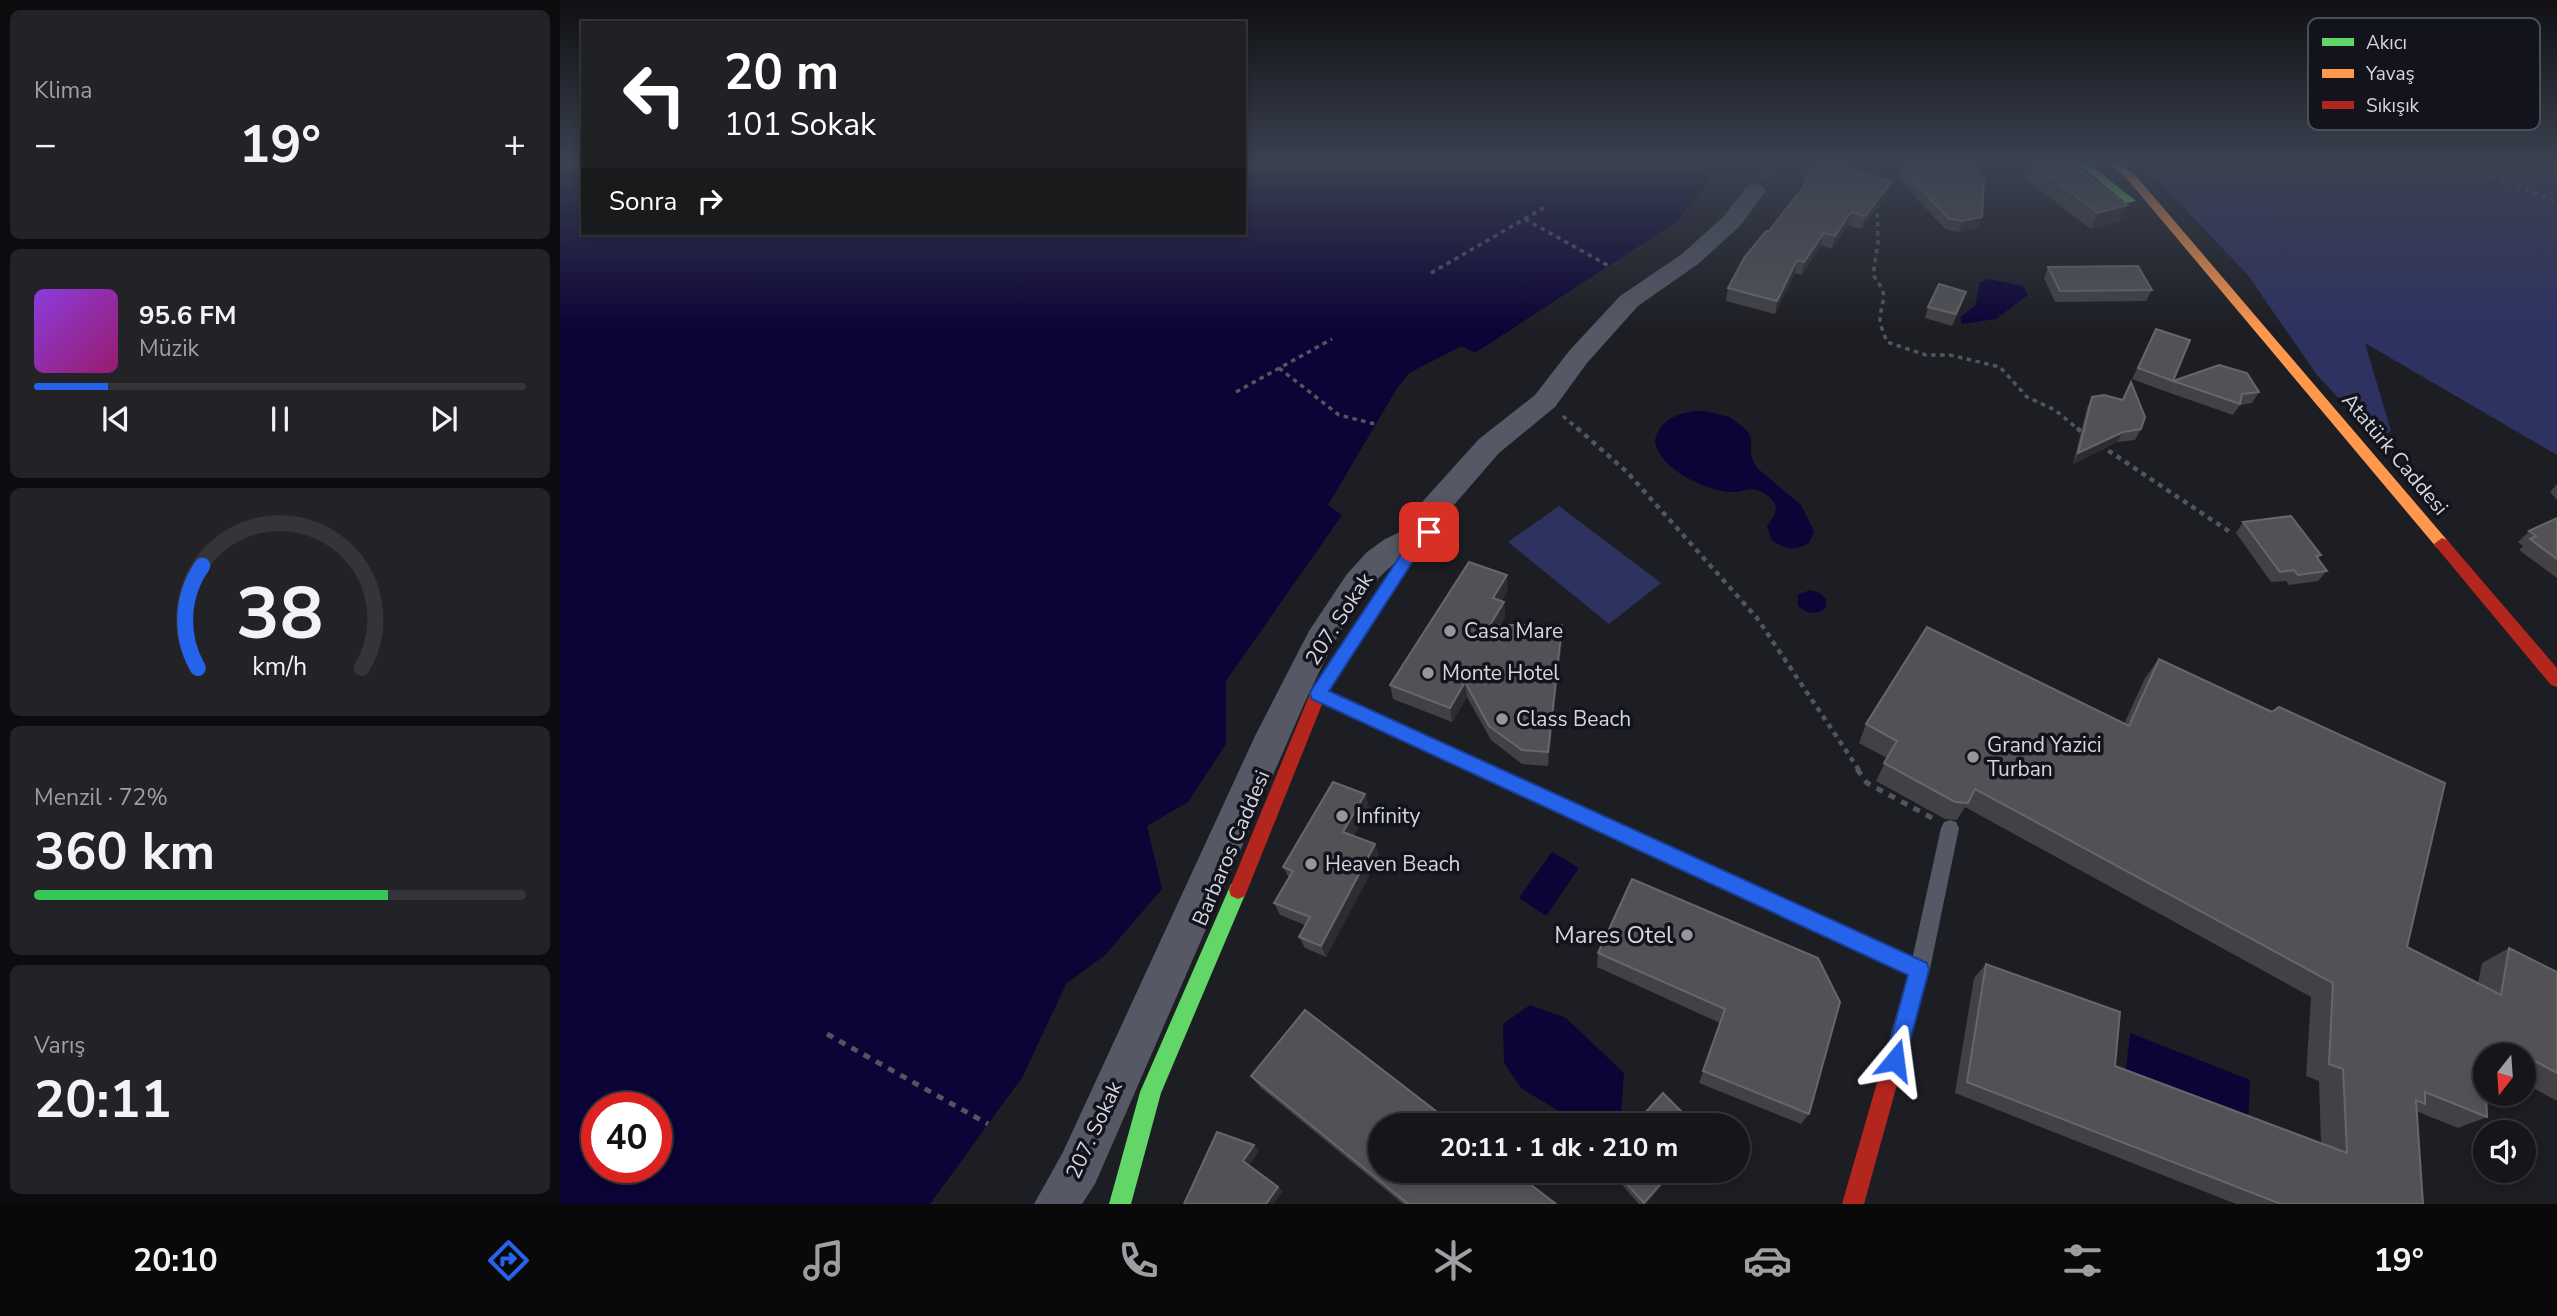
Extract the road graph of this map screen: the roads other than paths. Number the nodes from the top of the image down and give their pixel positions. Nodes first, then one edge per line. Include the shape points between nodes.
1 (1733, 219) edge
2 (2153, 219) edge
3 (2167, 219) edge
4 (2199, 256) junction
5 (1429, 532) junction
6 (2557, 680) edge
7 (1318, 694) junction
8 (1950, 828) road end
9 (1919, 970) junction
10 (1057, 1204) edge
11 (1120, 1204) edge
12 (1853, 1204) edge

1 - 5 street via 1690,259 1629,300 1545,401 1489,446 1433,509
2 - 4 street, Atatürk Caddesi
3 - 4 street, Atatürk Caddesi
4 - 6 street, Atatürk Caddesi
5 - 7 street, Barbaros Caddesi
5 - 10 street, 207. Sokak via 1378,559 1321,640 1271,738 1079,1168
7 - 9 street
7 - 11 street, Barbaros Caddesi via 1151,1092
8 - 9 lane
9 - 12 street

